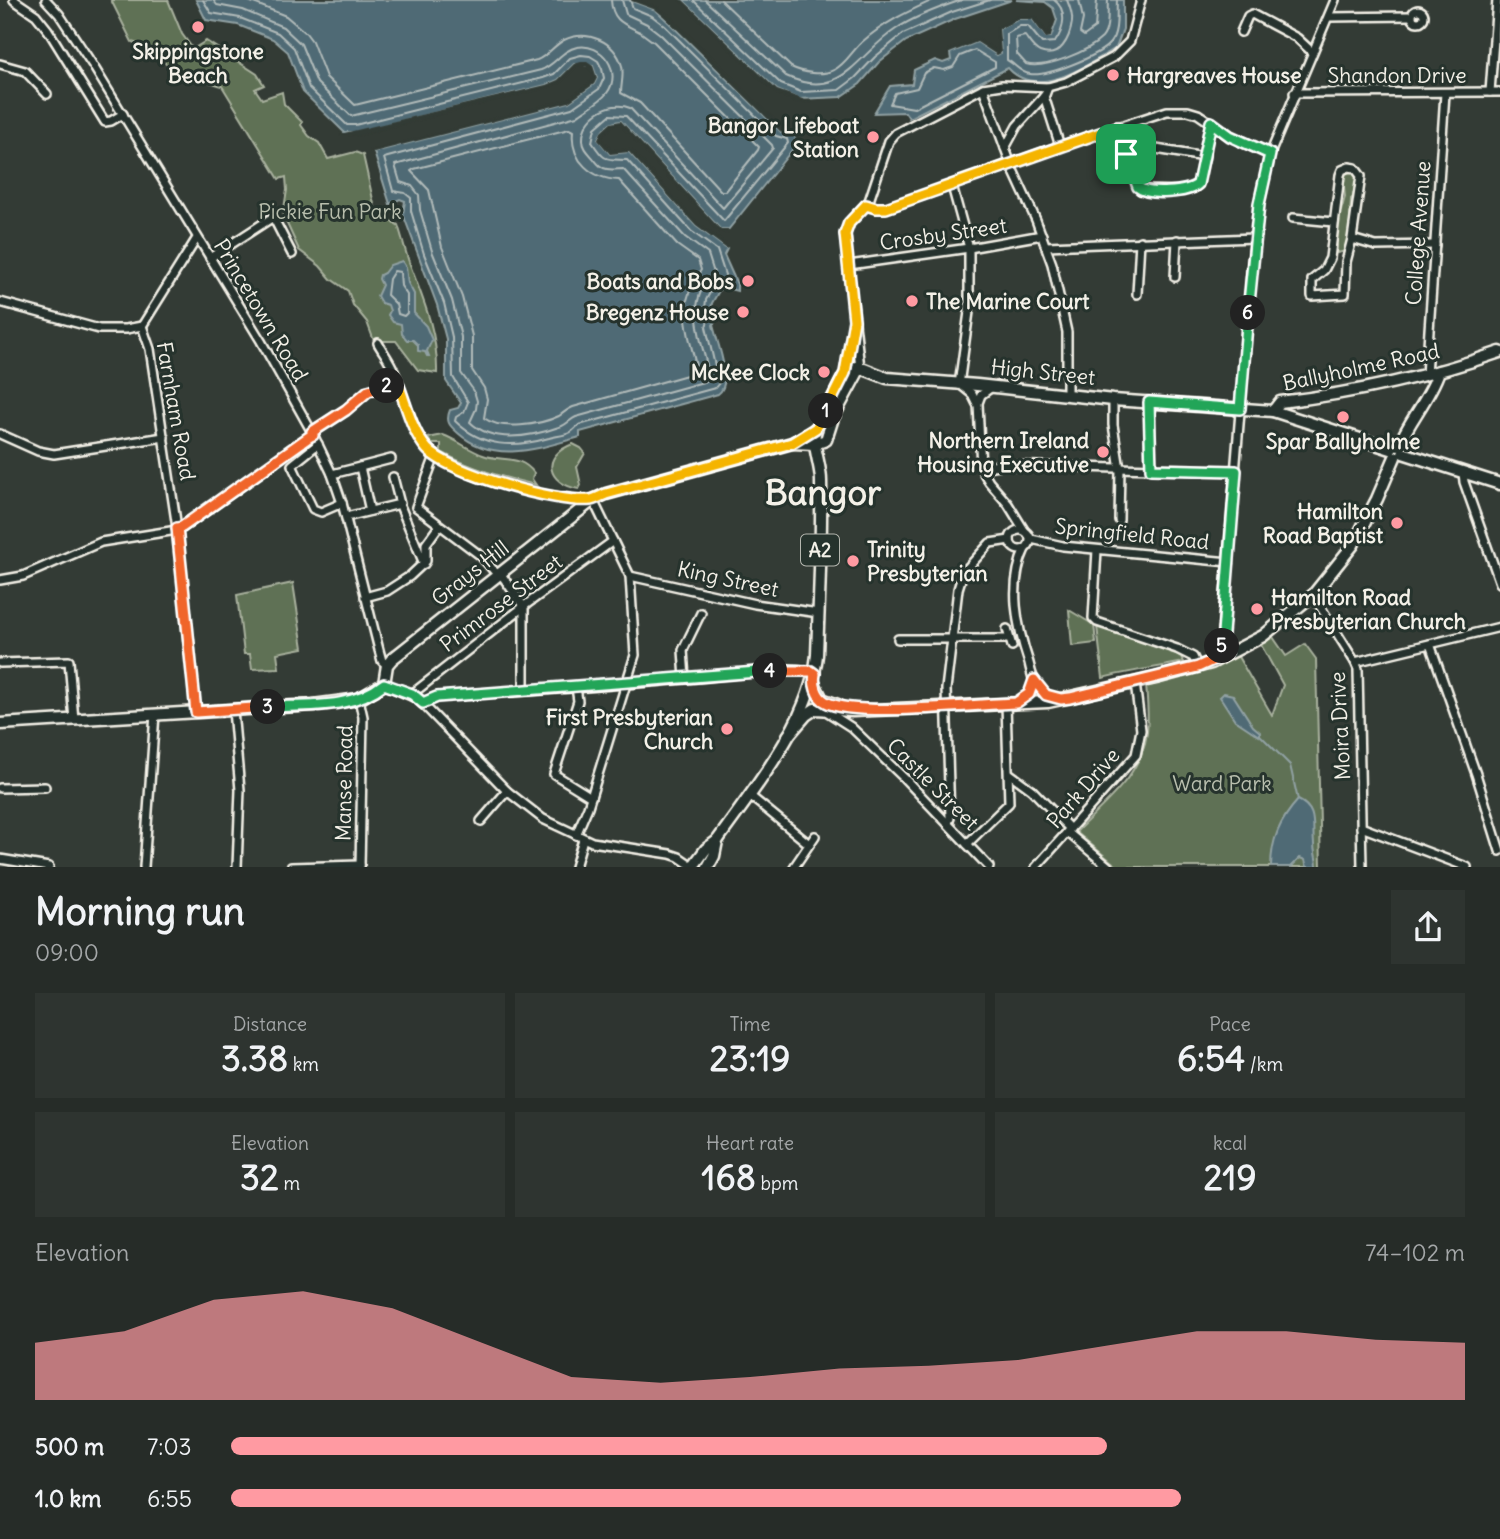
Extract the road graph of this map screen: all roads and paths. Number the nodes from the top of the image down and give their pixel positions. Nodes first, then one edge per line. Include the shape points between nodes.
1 (14, 0) edge
2 (46, 0) edge
3 (1141, 0) edge
4 (1335, 0) edge
5 (1498, 2) edge
6 (1411, 16) dead end
7 (1329, 17) junction
8 (1241, 32) dead end
9 (1312, 52) junction
10 (0, 64) edge
11 (1048, 87) junction
12 (983, 88) junction
13 (1490, 92) junction
14 (1500, 92) edge
15 (1294, 93) junction
16 (1445, 93) junction
17 (47, 94) dead end
18 (1044, 96) junction
19 (122, 114) junction
20 (1211, 122) junction
21 (1117, 127) junction
22 (1060, 146) junction
23 (1005, 148) junction
24 (1126, 154) junction
25 (1270, 154) junction
26 (1204, 158) junction
27 (1011, 164) junction
28 (952, 186) junction
29 (866, 205) junction
30 (1293, 218) dead end
31 (1334, 222) junction
32 (1042, 235) junction
33 (197, 237) junction
34 (1254, 238) junction
35 (1352, 239) junction
36 (1177, 240) junction
37 (1140, 242) junction
38 (1435, 245) junction
39 (1046, 246) junction
40 (969, 248) junction
41 (292, 254) dead end
42 (210, 258) junction
43 (849, 265) junction
44 (1175, 277) dead end
45 (1137, 294) dead end
46 (0, 302) edge
47 (854, 320) junction
48 (142, 326) junction
49 (378, 343) dead end
50 (1500, 352) edge
51 (860, 368) junction
52 (1439, 371) junction
53 (845, 373) junction
54 (1426, 375) junction
55 (398, 384) junction
56 (960, 385) junction
57 (992, 387) junction
58 (1067, 394) junction
59 (1424, 398) junction
60 (1113, 400) junction
61 (1149, 402) junction
62 (979, 408) junction
63 (1240, 409) junction
64 (1273, 411) junction
65 (816, 428) junction
66 (312, 433) junction
67 (0, 435) edge
68 (164, 437) junction
69 (792, 443) junction
70 (318, 444) junction
71 (815, 444) junction
72 (1397, 451) junction
73 (435, 456) junction
74 (391, 460) dead end
75 (360, 467) junction
76 (981, 468) junction
77 (1120, 469) junction
78 (1151, 469) junction
79 (1236, 471) junction
80 (1463, 472) junction
81 (332, 474) junction
82 (393, 477) dead end
83 (1500, 482) edge
84 (593, 500) junction
85 (342, 503) junction
86 (401, 508) dead end
87 (370, 510) junction
88 (346, 517) junction
89 (1119, 520) dead end
90 (439, 526) junction
91 (177, 529) junction
92 (1024, 530) junction
93 (1031, 539) junction
94 (1010, 540) junction
95 (613, 541) junction
96 (1025, 549) junction
97 (1097, 550) junction
98 (1229, 562) junction
99 (424, 564) junction
100 (500, 574) junction
101 (630, 576) junction
102 (0, 580) edge
103 (1500, 583) edge
104 (1313, 595) junction
105 (365, 597) junction
106 (524, 607) junction
107 (701, 613) dead end
108 (818, 613) junction
109 (1500, 627) edge
110 (1007, 629) dead end
111 (898, 639) dead end
112 (952, 640) junction
113 (1430, 644) junction
114 (1226, 654) junction
115 (1355, 662) junction
116 (0, 663) edge
117 (387, 665) junction
118 (1198, 667) junction
119 (814, 677) junction
120 (685, 679) junction
121 (1034, 680) junction
122 (1135, 683) junction
123 (384, 684) junction
124 (627, 684) junction
125 (576, 687) junction
126 (524, 691) junction
127 (412, 694) junction
128 (359, 699) junction
129 (1061, 699) junction
130 (423, 703) junction
131 (1011, 703) junction
132 (946, 706) junction
133 (819, 709) junction
134 (233, 710) junction
135 (858, 710) junction
136 (196, 712) junction
137 (155, 715) junction
138 (74, 720) junction
139 (0, 724) edge
140 (851, 726) junction
141 (788, 736) junction
142 (1009, 773) junction
143 (45, 787) dead end
144 (0, 788) edge
145 (507, 791) junction
146 (749, 795) junction
147 (591, 797) junction
148 (481, 821) dead end
149 (948, 823) junction
150 (1361, 827) junction
151 (1069, 831) junction
152 (815, 836) dead end
153 (580, 837) junction
154 (717, 841) junction
155 (809, 844) junction
156 (967, 844) junction
157 (1500, 851) edge
158 (0, 859) edge
159 (360, 866) edge
160 (692, 866) edge
161 (49, 867) edge
162 (144, 867) edge
163 (237, 867) edge
164 (291, 867) edge
165 (575, 867) edge
166 (708, 867) edge
167 (793, 867) edge
168 (989, 867) edge
169 (1036, 867) edge
170 (1108, 867) edge
171 (1362, 867) edge
172 (1467, 867) edge

1 - 19 street via 48,30 105,122
2 - 19 street, Princetown Road via 71,31
3 - 11 street via 1129,44 1114,57
4 - 7 street
5 - 13 street
6 - 7 street
7 - 9 street
8 - 9 street via 1252,14 1297,38
9 - 15 street
10 - 17 street via 25,71
11 - 12 street
11 - 18 street
12 - 23 street
12 - 29 street via 896,133
13 - 14 street, Shandon Drive
13 - 16 street, Shandon Drive
15 - 16 street, Shandon Drive
15 - 25 street
16 - 38 street, College Avenue
18 - 22 street
18 - 23 street via 1017,126
19 - 33 street, Princetown Road
20 - 21 street via 1177,110
20 - 25 street
20 - 26 street
21 - 22 street
21 - 24 street
22 - 27 street
23 - 27 street
24 - 26 street via 1144,147
24 - 26 street via 1138,187 1148,192 1194,188
25 - 34 street
27 - 28 street
27 - 32 street
28 - 29 street via 886,208
28 - 40 street
29 - 43 street via 846,229
30 - 31 street
31 - 35 street via 1340,175 1355,167 1361,177
31 - 35 street via 1330,258 1312,280 1312,296 1345,294
32 - 39 street
32 - 40 street, Crosby Street
33 - 42 street, Princetown Road
33 - 48 street
34 - 36 street
34 - 63 street
35 - 38 street via 1376,246
36 - 37 street
36 - 44 street
37 - 39 street
37 - 45 street
38 - 54 street, College Avenue
39 - 58 street via 1066,326
40 - 43 street, Crosby Street
40 - 56 street via 969,312
41 - 42 street via 273,217
42 - 66 street, Princetown Road
43 - 47 street
46 - 48 street via 99,329
47 - 51 street
47 - 53 street
48 - 68 street, Farnham Road
49 - 55 street
50 - 52 main road, Ballyholme Road
51 - 53 main road
51 - 56 main road, High Street via 887,379
51 - 71 main road via 827,439
52 - 54 main road, Ballyholme Road
52 - 59 main road
53 - 65 main road
54 - 59 main road
54 - 64 main road, Ballyholme Road via 1349,393 1280,402
55 - 66 street via 368,391
55 - 73 street via 418,435
56 - 57 main road, High Street
56 - 62 street via 972,394
57 - 58 main road, High Street
57 - 62 street via 981,395
58 - 60 main road, High Street
59 - 72 main road
60 - 61 main road, High Street
60 - 77 street
61 - 63 main road, High Street
61 - 78 street
62 - 76 street
63 - 64 main road, High Street
63 - 79 street
64 - 72 main road
65 - 69 main road
65 - 71 main road, A2
66 - 70 street, Princetown Road
66 - 91 street
67 - 68 street via 54,454
68 - 91 street, Farnham Road
69 - 71 main road
69 - 84 main road, Grays Hill
70 - 81 street, Princetown Road
70 - 85 street via 292,465 313,509 321,512
71 - 108 main road, A2 via 821,477
72 - 80 main road
72 - 104 main road via 1353,545
73 - 84 street via 482,479
73 - 90 street via 416,507
74 - 75 street
75 - 81 street
75 - 87 street
76 - 77 street
76 - 92 street
77 - 78 street
77 - 89 street
78 - 79 street
79 - 98 street
80 - 83 main road
80 - 103 street
81 - 85 street, Princetown Road
82 - 87 street via 400,504
84 - 95 street
84 - 100 main road, Grays Hill
85 - 88 street, Princetown Road
86 - 99 street
87 - 88 street
88 - 105 street, Princetown Road
90 - 99 street via 426,544
90 - 100 street
91 - 102 street via 97,543 23,576
91 - 136 street, Farnham Road
92 - 93 street
92 - 94 street via 1015,531
93 - 96 street
93 - 97 street, Springfield Road
94 - 96 street via 1016,549
94 - 112 street via 990,543 963,573
95 - 101 street
95 - 106 street, Primrose Street
96 - 121 street via 1018,568 1015,608
97 - 98 street, Springfield Road
97 - 118 street via 1093,618 1177,649 1193,657
98 - 114 street via 1222,635
99 - 105 street via 396,587
100 - 106 street
100 - 117 main road, Grays Hill
101 - 108 street, King Street
101 - 124 street via 635,655
104 - 114 main road via 1263,636
104 - 115 street, Moira Drive
105 - 117 street, Princetown Road via 382,661
106 - 126 street
106 - 127 street, Primrose Street
107 - 120 street via 683,650
108 - 119 main road, A2
109 - 113 street
110 - 112 street via 1011,642
111 - 112 street
112 - 132 street
113 - 115 street
113 - 157 street
114 - 118 main road
115 - 150 street, Moira Drive
116 - 138 street via 69,661
117 - 123 main road
118 - 122 main road
119 - 120 street via 811,671 784,670
119 - 135 main road via 818,695 826,702
119 - 141 main road, A2
120 - 124 street
121 - 129 street via 1046,695
121 - 131 street via 1029,694
122 - 129 main road
122 - 151 street, Park Drive via 1141,730 1136,755
123 - 127 street
123 - 128 main road
124 - 125 street
124 - 147 street
125 - 126 street
125 - 147 street via 578,701 554,774
126 - 130 street via 433,698
127 - 130 street
128 - 134 main road
128 - 159 street, Manse Road via 363,717
129 - 131 main road
130 - 145 street
131 - 132 main road
131 - 142 street
132 - 135 main road
132 - 149 street
133 - 135 main road
133 - 140 street, Castle Street
133 - 141 main road via 806,715
134 - 136 main road
134 - 163 street via 240,790
135 - 140 street via 849,719
136 - 137 main road
137 - 138 main road
137 - 162 street
138 - 139 main road
140 - 149 street, Castle Street
141 - 146 main road, A2
142 - 151 street via 1032,790
142 - 156 street via 1009,803
143 - 144 street
145 - 148 street
145 - 153 street via 530,810
146 - 154 main road, A2
146 - 155 street
147 - 153 street
149 - 156 street, Castle Street
150 - 171 street, Moira Drive
150 - 172 street
151 - 169 street, Park Drive
151 - 170 street
152 - 155 street
153 - 160 street via 679,857
153 - 165 street
154 - 160 main road, A2
154 - 166 main road, A2
155 - 167 street
156 - 168 street, Castle Street
158 - 161 street
159 - 164 street

